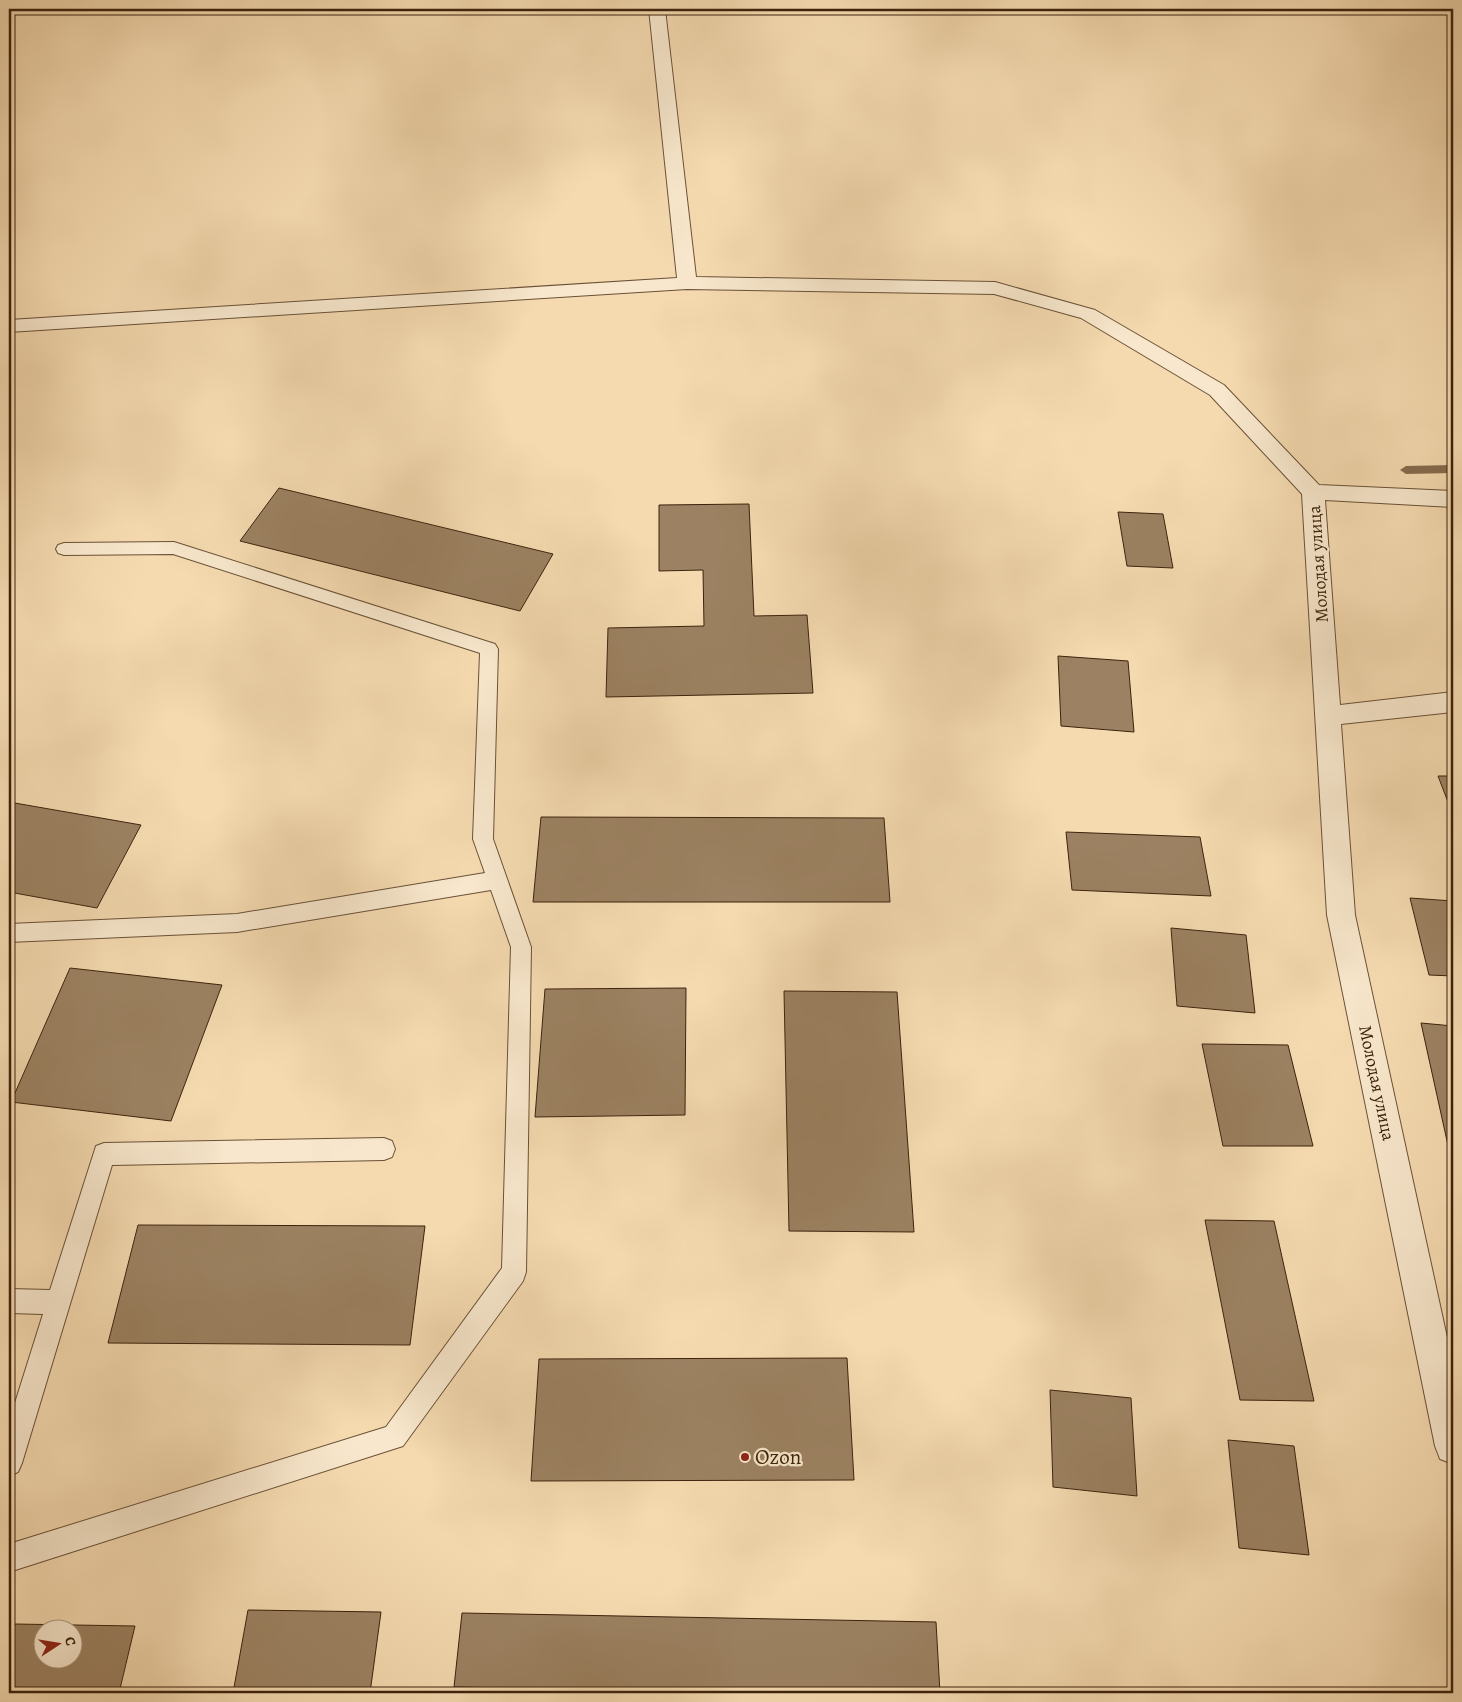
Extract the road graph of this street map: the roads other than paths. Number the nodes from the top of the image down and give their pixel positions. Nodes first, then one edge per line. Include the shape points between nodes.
1 (657, 9) edge
2 (687, 283) junction
3 (9, 326) edge
4 (1313, 492) junction
5 (1453, 499) edge
6 (64, 549) dead end
7 (1453, 702) edge
8 (1328, 716) junction
9 (497, 880) junction
10 (9, 933) edge
11 (384, 1149) dead end
12 (9, 1301) edge
13 (58, 1302) junction
14 (1453, 1446) edge
15 (9, 1463) edge
16 (9, 1558) edge

1 - 2 street
2 - 3 street
2 - 4 street via 995,288 1088,314 1217,390
4 - 5 street, Молодая улица
4 - 8 street, Молодая улица
6 - 9 lane via 174,548 489,650 483,839
7 - 8 street
8 - 14 street, Молодая улица via 1341,915
9 - 10 lane via 238,923
9 - 16 lane via 521,947 514,1272 394,1437
11 - 13 lane via 104,1154
12 - 13 lane
13 - 15 lane

